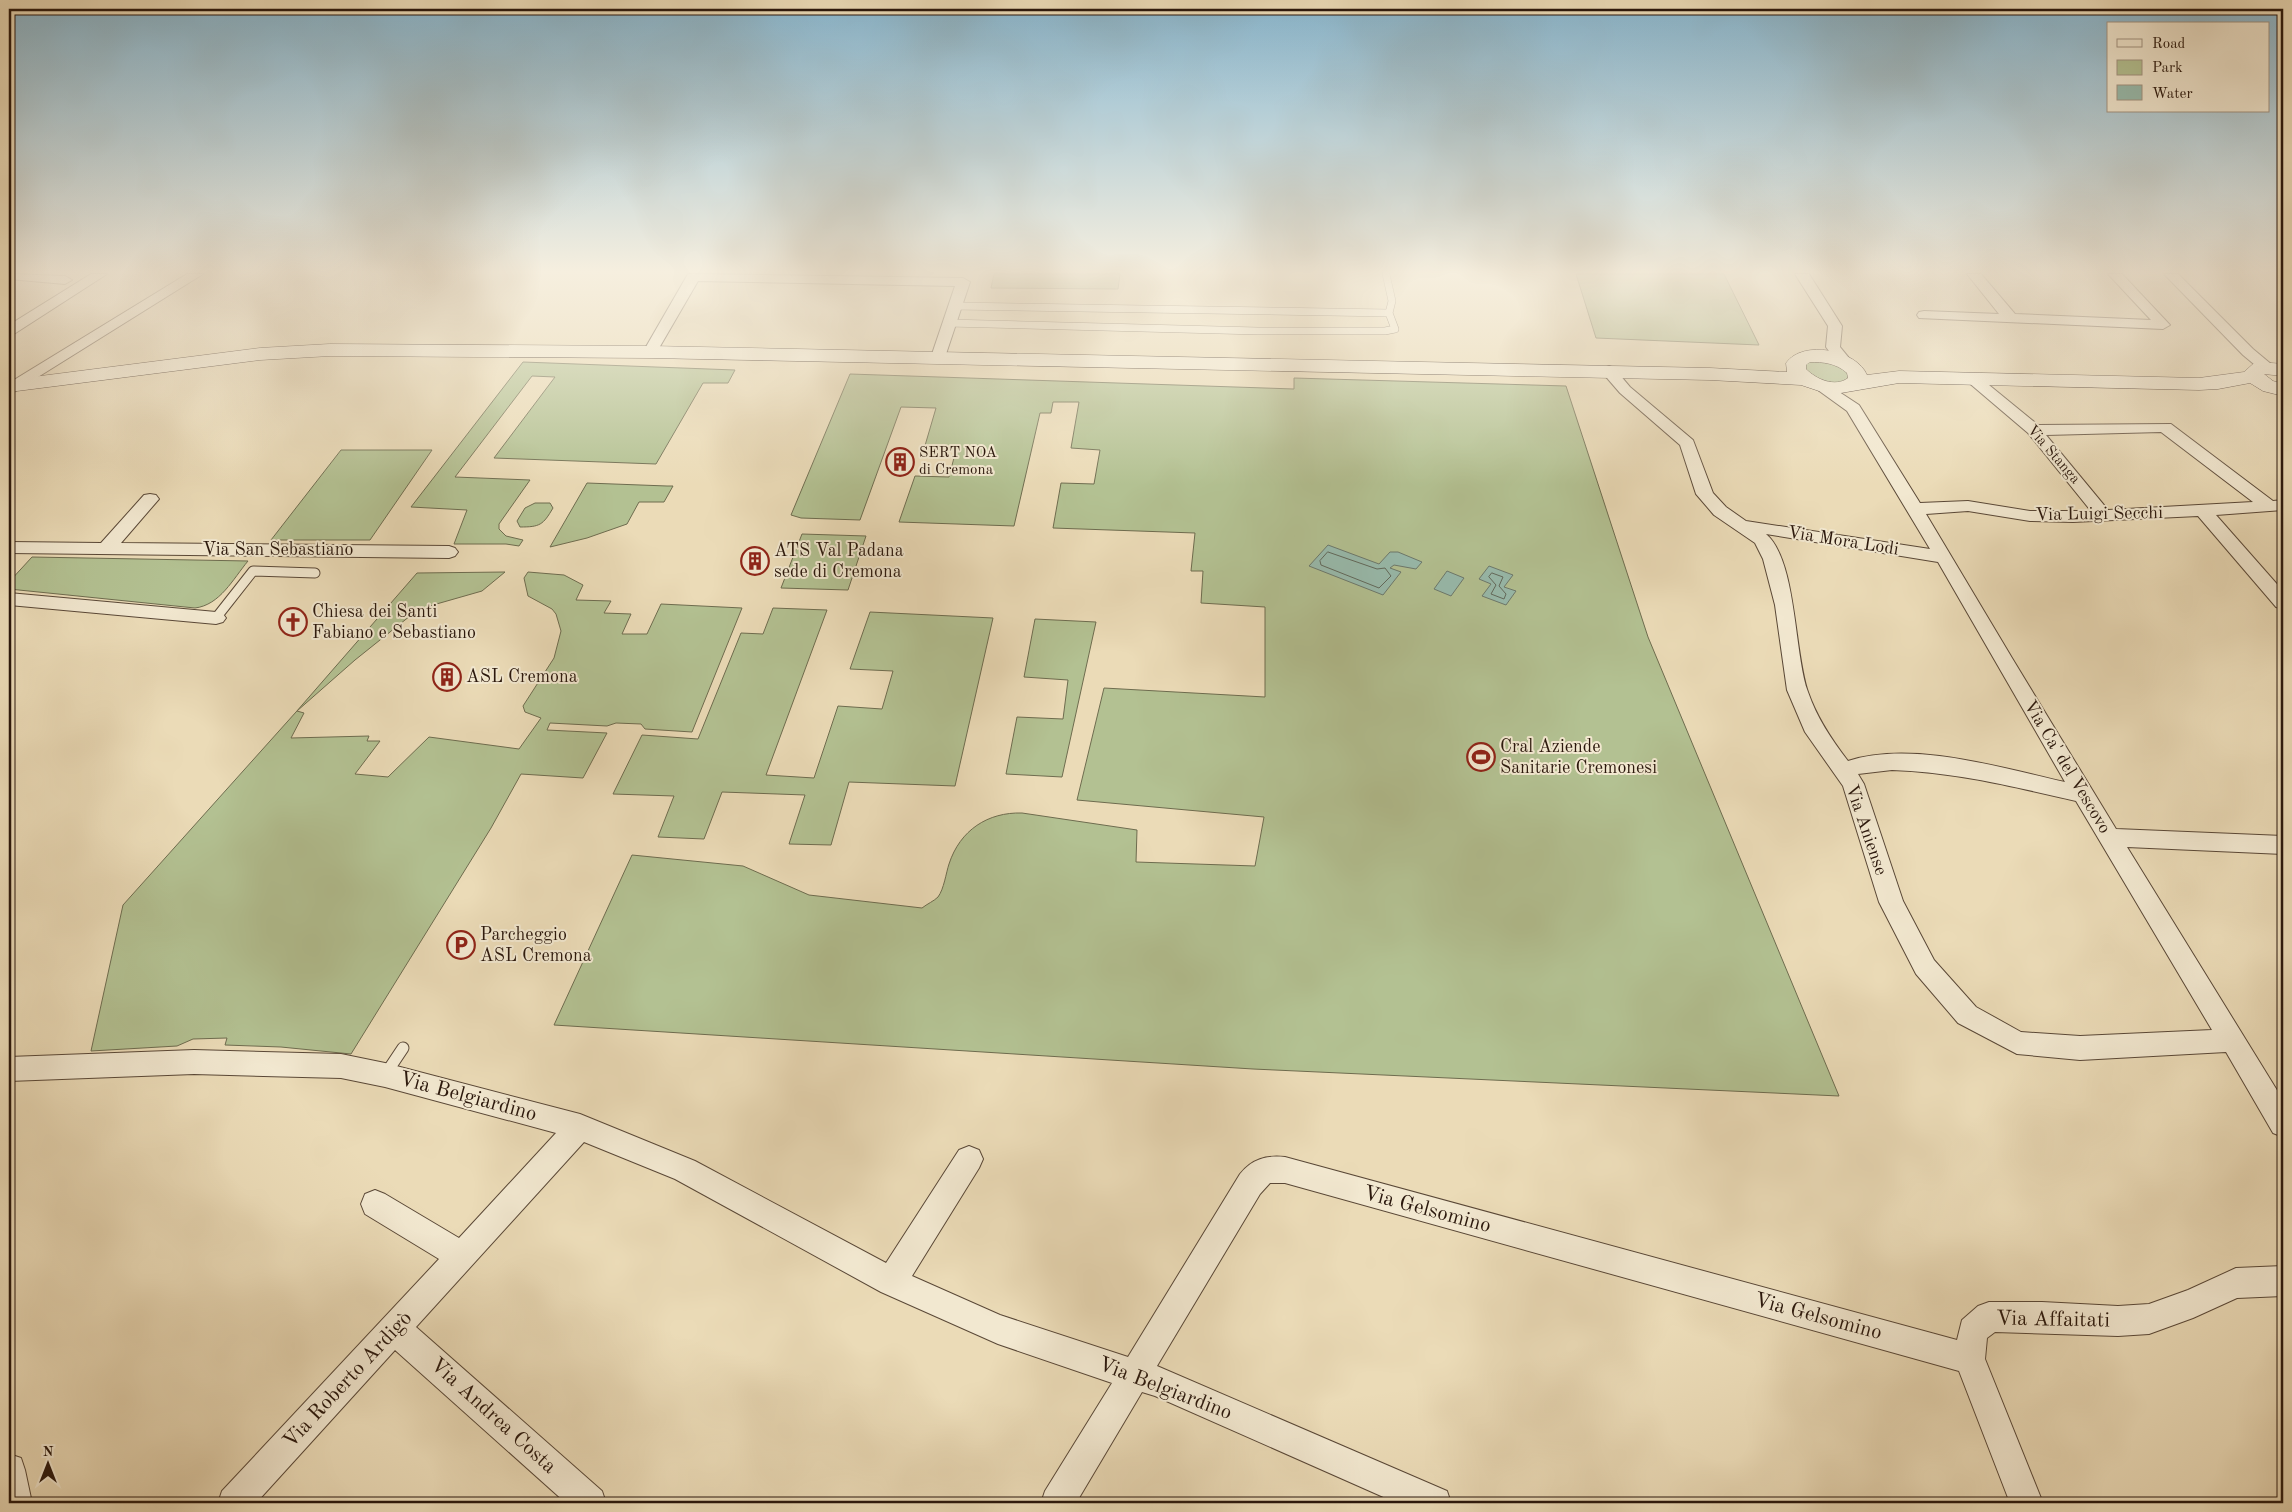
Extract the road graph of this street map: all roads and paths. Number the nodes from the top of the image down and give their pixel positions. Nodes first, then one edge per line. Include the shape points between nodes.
1 (79, 345) edge
2 (654, 345) edge
3 (942, 345) edge
4 (2241, 345) edge
5 (1832, 347) joint
6 (650, 352) junction
7 (938, 357) junction
8 (1609, 371) junction
9 (1808, 371) junction
10 (2267, 371) edge
11 (1851, 375) junction
12 (1974, 379) junction
13 (2218, 383) junction
14 (10, 386) edge
15 (2277, 389) edge
16 (1853, 408) junction
17 (2034, 430) junction
18 (150, 499) dead end
19 (2276, 505) edge
20 (1914, 509) junction
21 (2203, 511) junction
22 (2104, 516) junction
23 (1743, 526) junction
24 (9, 548) edge
25 (106, 549) junction
26 (449, 552) dead end
27 (1944, 557) junction
28 (315, 574) dead end
29 (9, 599) edge
30 (2283, 603) edge
31 (216, 618) joint
32 (1843, 771) junction
33 (2083, 794) junction
34 (2109, 837) junction
35 (2283, 845) edge
36 (2233, 1041) junction
37 (403, 1048) dead end
38 (9, 1069) edge
39 (385, 1075) junction
40 (2283, 1124) edge
41 (580, 1128) junction
42 (970, 1159) dead end
43 (375, 1204) dead end
44 (462, 1256) junction
45 (2283, 1281) edge
46 (891, 1282) junction
47 (395, 1329) junction
48 (1970, 1359) junction
49 (1135, 1375) junction
50 (9, 1470) edge
51 (16, 1503) edge
52 (234, 1503) edge
53 (590, 1503) edge
54 (1057, 1503) edge
55 (1435, 1503) edge
56 (2026, 1503) edge

1 - 14 street
2 - 6 street
3 - 7 street
4 - 10 street
5 - 9 street
5 - 11 street
6 - 7 street
6 - 14 street via 296,351
7 - 8 street
8 - 9 street via 1710,374
8 - 23 street, Via Aniense via 1625,390 1687,443 1705,494 1720,511
9 - 11 street via 1836,387
9 - 11 street via 1829,358
9 - 16 street, Via Ca' del Vescovo
10 - 13 street
10 - 15 street
11 - 12 street
11 - 16 street, Via Ca' del Vescovo
12 - 13 street
12 - 17 street, Via Stanga
13 - 15 street
16 - 20 street, Via Ca' del Vescovo
17 - 19 street via 2165,428
17 - 22 street, Via Stanga
18 - 25 street
19 - 21 street, Via Luigi Secchi
20 - 22 street, Via Luigi Secchi via 1968,506 2030,516
20 - 27 street, Via Ca' del Vescovo
21 - 22 street, Via Luigi Secchi
21 - 30 street
23 - 27 street, Via Mora Lodi
23 - 32 street, Via Aniense via 1762,540 1772,559 1784,605 1797,690 1815,732
24 - 25 street, Via San Sebastiano
25 - 26 street, Via San Sebastiano
27 - 33 street, Via Ca' del Vescovo
28 - 31 lane via 253,572
29 - 31 street
32 - 33 street via 1863,764 1904,762 1973,770
32 - 36 street, Via Aniense via 1852,784 1891,902 1925,967 1967,1015 2017,1043 2080,1048
33 - 34 street, Via Ca' del Vescovo
34 - 35 street
34 - 36 street, Via Ca' del Vescovo
36 - 40 street, Via Ca' del Vescovo
37 - 39 lane
38 - 39 street, Via Belgiardino via 194,1062 341,1066
39 - 41 street, Via Belgiardino
41 - 44 street, Via Roberto Ardigò
41 - 46 street, Via Belgiardino via 686,1170
42 - 46 street
43 - 44 street
44 - 47 street, Via Roberto Ardigò
45 - 48 street, Via Affaitati via 2236,1283 2149,1320 1989,1317 1973,1331
46 - 49 street, Via Belgiardino via 998,1329
47 - 52 street, Via Roberto Ardigò
47 - 53 street, Via Andrea Costa
48 - 49 street, Via Gelsomino via 1270,1168 1257,1174 1250,1184
48 - 56 street, Via Affaitati
49 - 54 street, Via Gelsomino
49 - 55 street, Via Belgiardino via 1157,1381
50 - 51 street

